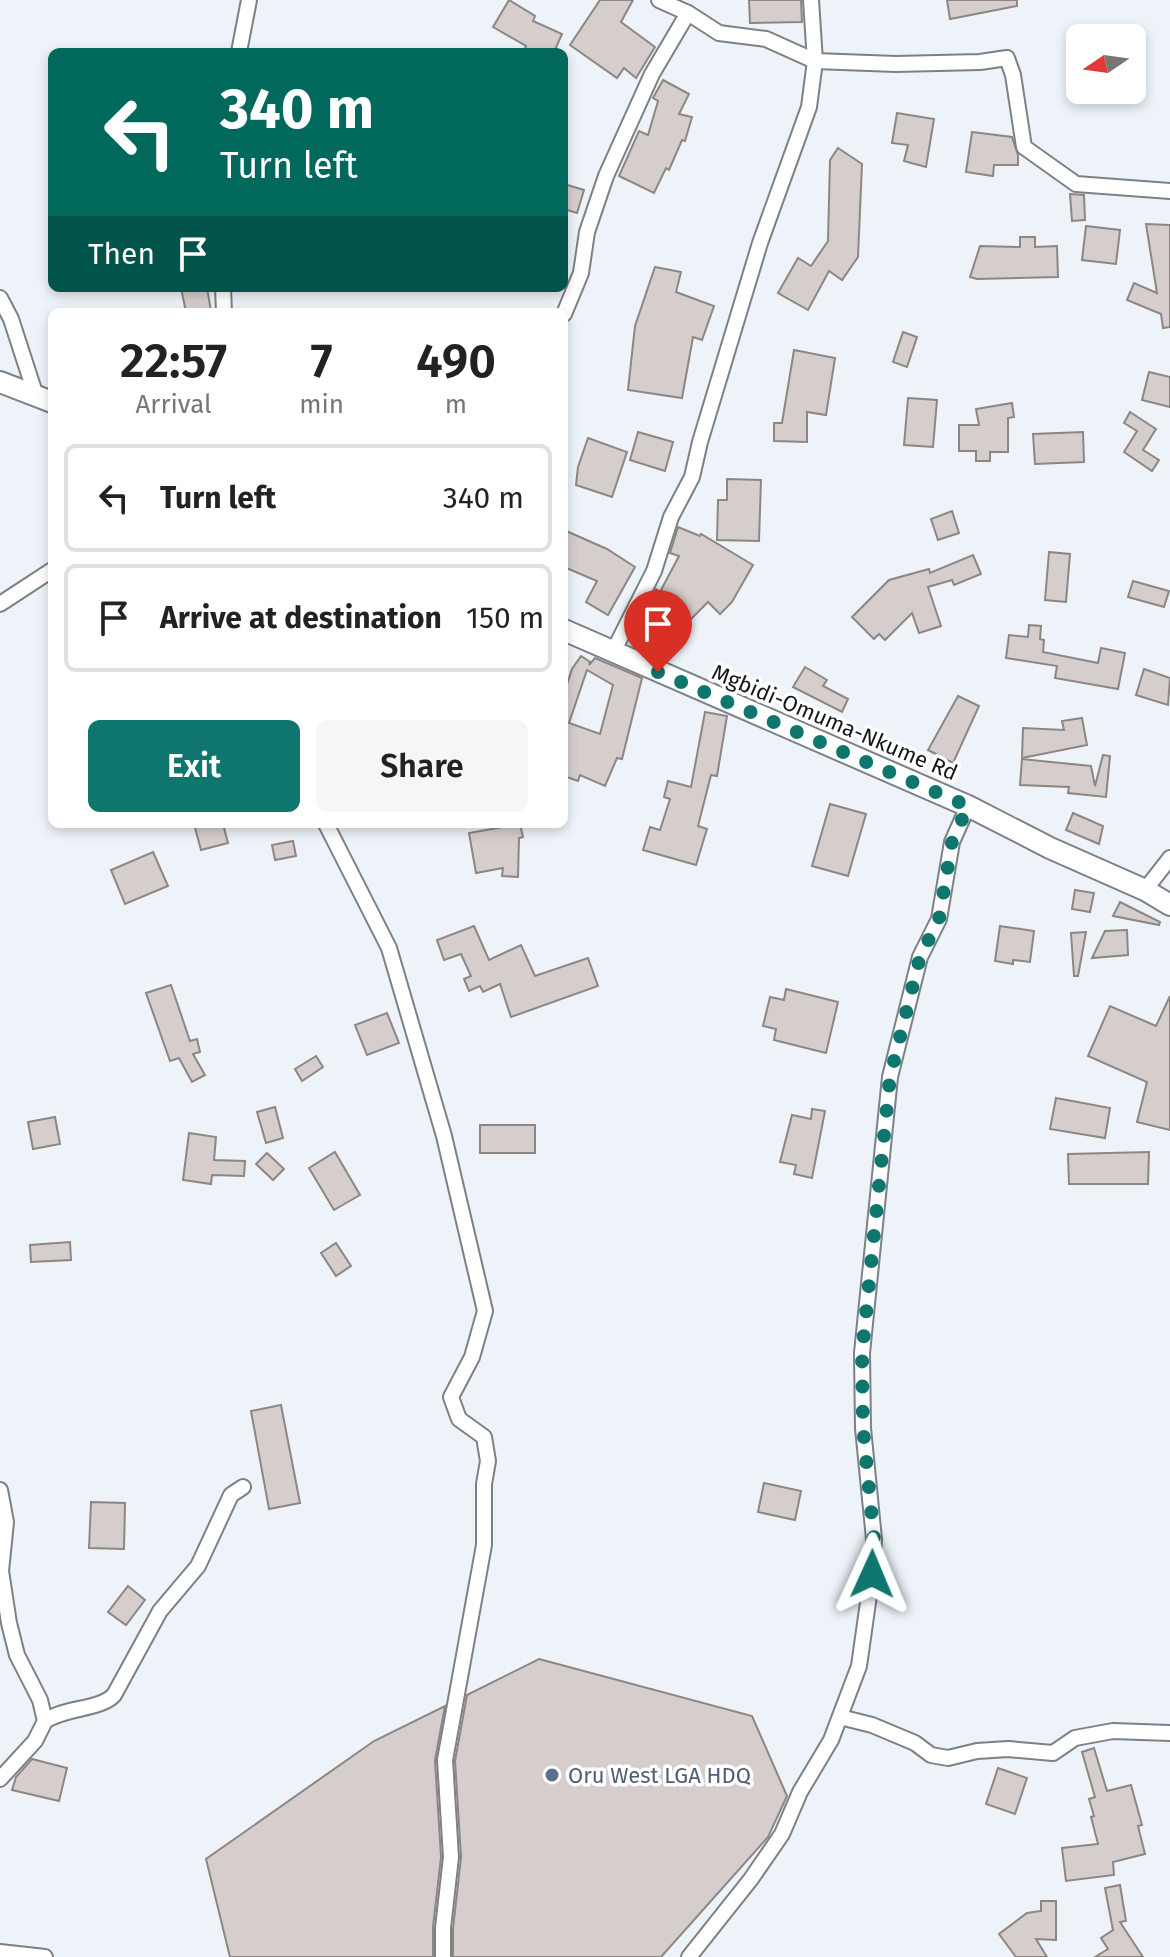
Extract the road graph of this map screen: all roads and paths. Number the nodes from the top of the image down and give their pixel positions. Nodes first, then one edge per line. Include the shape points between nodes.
1 (249, 0) edge
2 (659, 0) edge
3 (811, 0) edge
4 (688, 13) junction
5 (240, 48) edge
6 (815, 61) junction
7 (1170, 191) edge
8 (0, 298) edge
9 (566, 308) edge
10 (0, 382) edge
11 (43, 398) edge
12 (48, 573) edge
13 (0, 604) edge
14 (568, 632) edge
15 (613, 652) junction
16 (968, 806) junction
17 (328, 828) edge
18 (1170, 858) edge
19 (1145, 890) junction
20 (1170, 905) edge
21 (243, 1487) dead end
22 (0, 1490) edge
23 (840, 1717) junction
24 (45, 1721) junction
25 (1170, 1733) edge
26 (0, 1779) edge
27 (0, 1952) edge
28 (45, 1957) edge
29 (443, 1957) edge
30 (689, 1957) edge

1 - 5 street
2 - 4 street
3 - 6 street
4 - 6 street via 719,33 766,39
4 - 9 street via 652,74 606,176
6 - 7 street via 896,64 1007,58 1022,141 1029,152 1076,184
6 - 15 street via 809,107 760,243 692,477 671,517 654,571
8 - 11 street
10 - 11 street
12 - 13 street
14 - 15 street, Mgbidi-Omuma-Nkume Rd
15 - 16 street, Mgbidi-Omuma-Nkume Rd
16 - 19 street, Mgbidi-Omuma-Nkume Rd
16 - 23 street via 952,842 939,919 920,957 890,1077 862,1353 872,1574 859,1666
17 - 29 street via 389,948 444,1136 485,1311 472,1357 451,1397 459,1419 484,1437 488,1461 484,1545 445,1760 451,1857
18 - 19 street
19 - 20 street, Mgbidi-Omuma-Nkume Rd
21 - 24 street via 231,1495 198,1566 160,1611 114,1695
22 - 24 street via 6,1522 1,1571 9,1623
23 - 25 street via 948,1758 1008,1749 1053,1753 1075,1738 1113,1731
23 - 30 street via 782,1834
24 - 26 street via 35,1741
27 - 28 street

